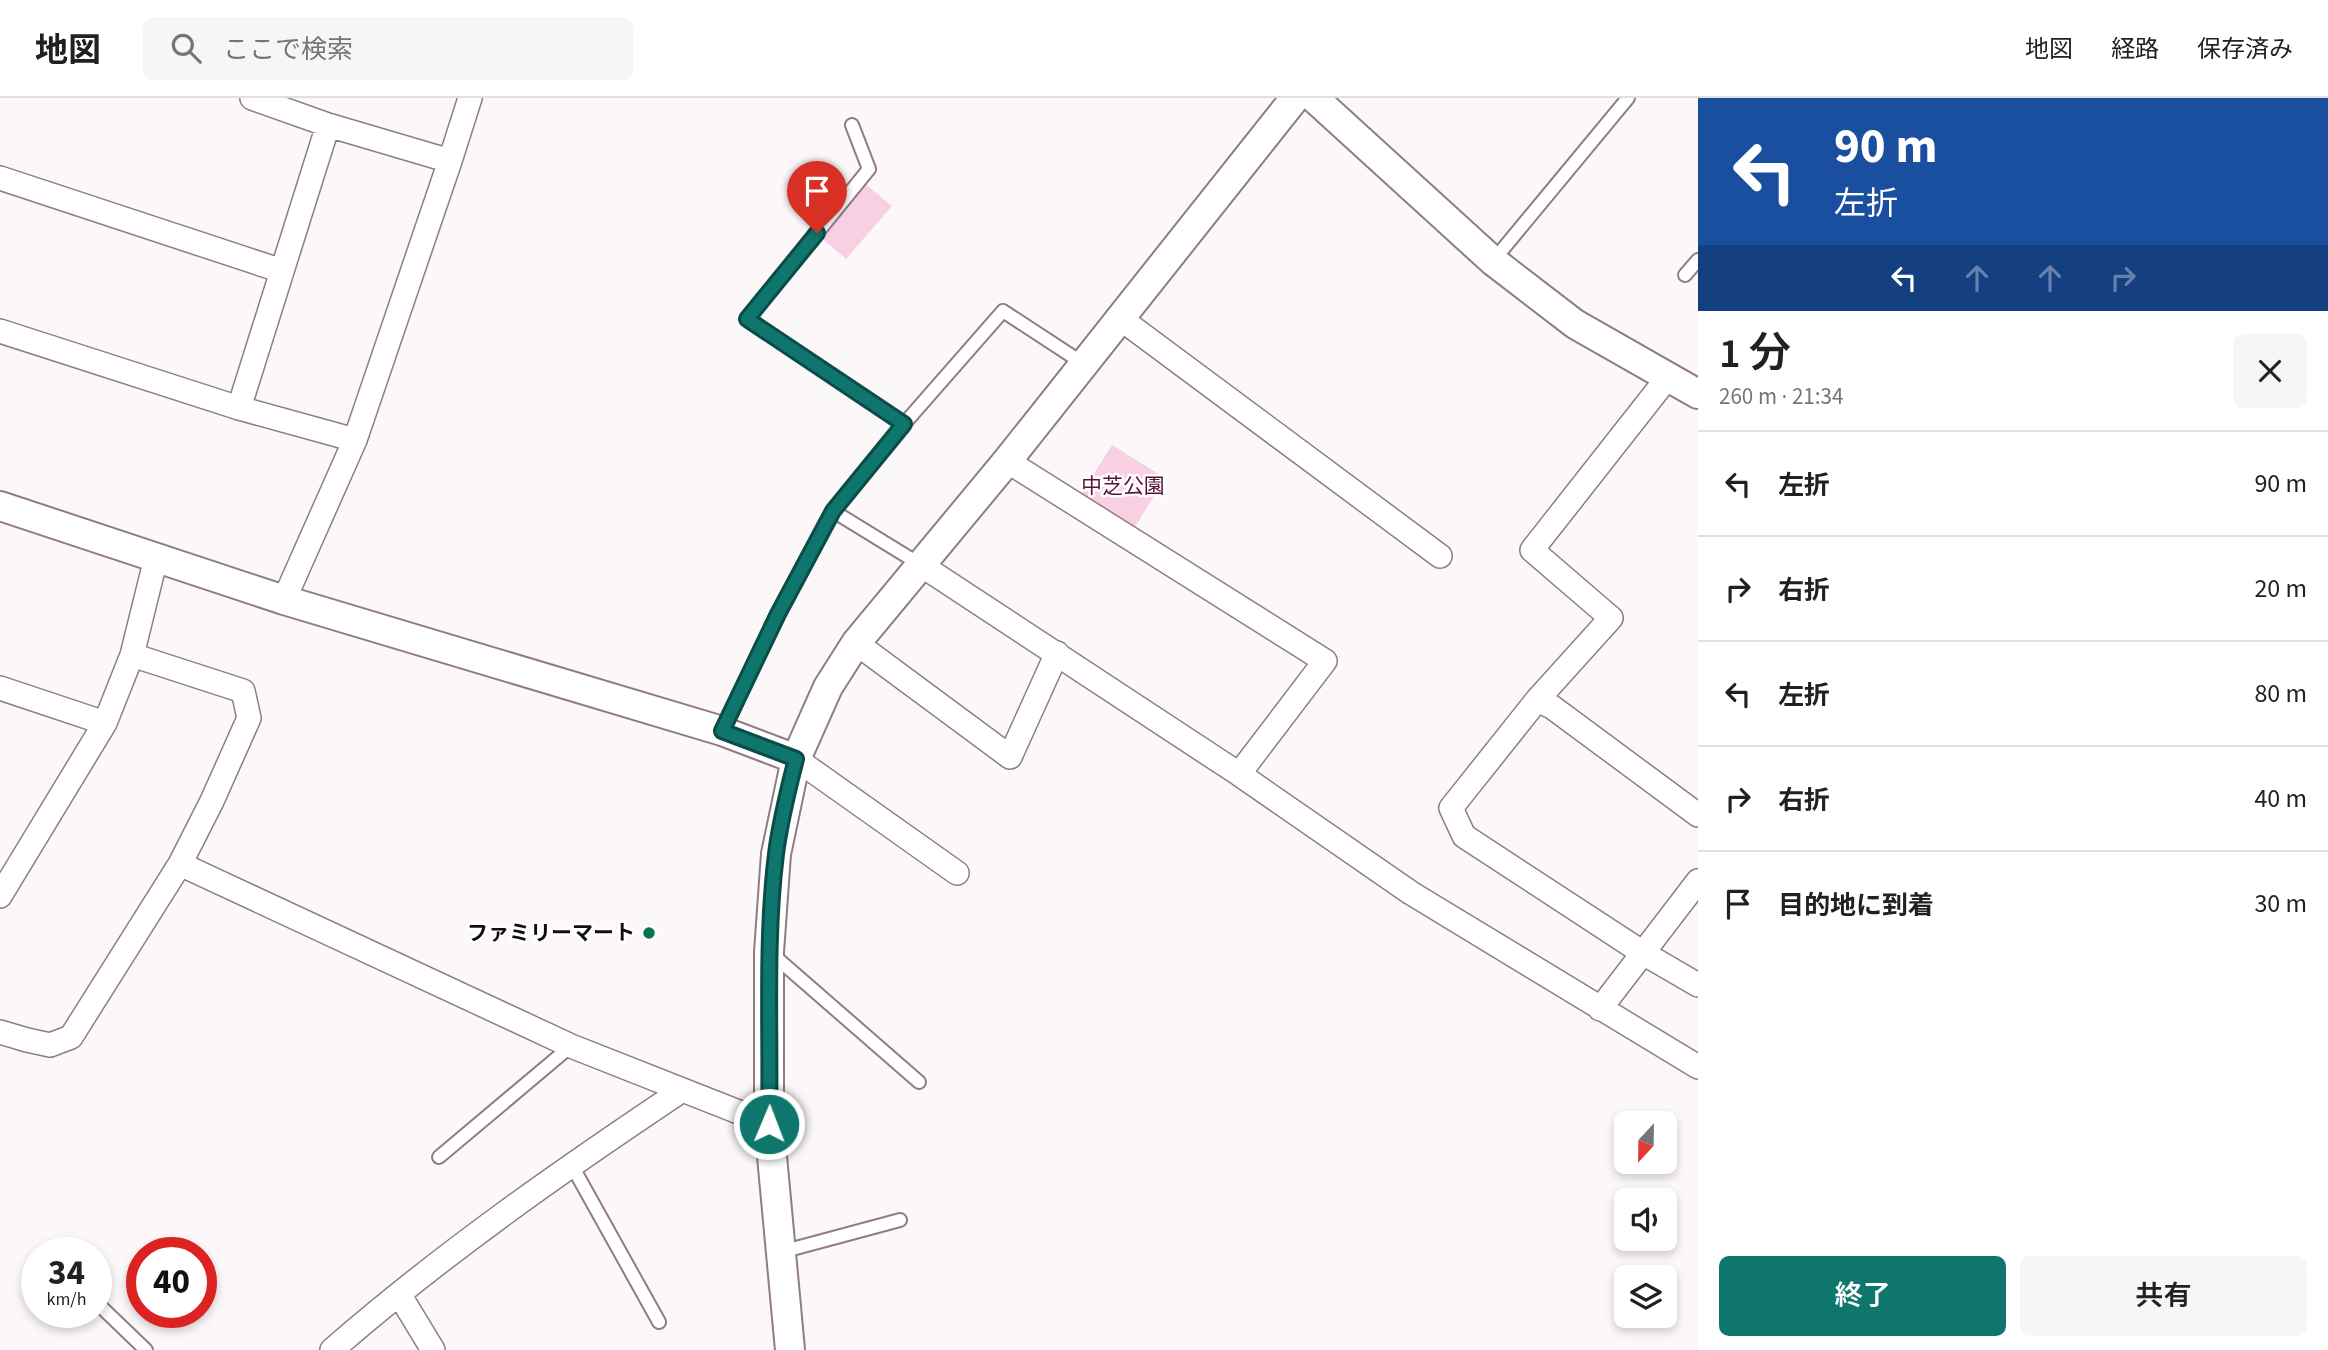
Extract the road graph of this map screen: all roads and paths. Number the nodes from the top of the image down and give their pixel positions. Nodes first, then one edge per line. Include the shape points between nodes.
1 (251, 98) edge
2 (470, 98) edge
3 (1295, 98) edge
4 (1314, 98) edge
5 (1628, 98) edge
6 (328, 125) junction
7 (852, 125) dead end
8 (450, 161) junction
9 (0, 178) edge
10 (1698, 260) edge
11 (1493, 261) junction
12 (282, 271) junction
13 (1685, 275) dead end
14 (1121, 319) junction
15 (0, 331) edge
16 (1084, 364) junction
17 (1668, 377) junction
18 (1698, 394) edge
19 (239, 408) junction
20 (904, 424) junction
21 (355, 440) junction
22 (1007, 461) junction
23 (0, 506) edge
24 (833, 511) junction
25 (1440, 556) dead end
26 (156, 558) junction
27 (921, 565) junction
28 (284, 600) junction
29 (856, 643) junction
30 (1057, 653) junction
31 (132, 655) junction
32 (0, 688) edge
33 (1537, 700) junction
34 (105, 723) junction
35 (722, 731) junction
36 (796, 759) junction
37 (1239, 774) junction
38 (1698, 815) edge
39 (10, 863) edge
40 (180, 864) junction
41 (957, 873) dead end
42 (1698, 881) edge
43 (0, 896) edge
44 (769, 952) junction
45 (1643, 953) junction
46 (1698, 985) edge
47 (1600, 1009) junction
48 (0, 1032) edge
49 (571, 1046) junction
50 (1698, 1067) edge
51 (919, 1082) dead end
52 (681, 1091) junction
53 (769, 1124) junction
54 (439, 1157) dead end
55 (571, 1164) junction
56 (900, 1220) dead end
57 (781, 1252) junction
58 (399, 1294) junction
59 (112, 1317) edge
60 (659, 1322) dead end
61 (794, 1347) edge
62 (146, 1350) edge
63 (332, 1350) edge
64 (433, 1350) edge

1 - 6 street
2 - 8 street
3 - 14 street
4 - 11 street
5 - 11 lane
6 - 8 street
6 - 12 street
7 - 20 lane via 869,169 747,319
8 - 21 street
9 - 12 street
10 - 13 lane
11 - 17 street via 1575,324
12 - 19 street
14 - 16 street
14 - 25 street
15 - 19 street
16 - 20 lane via 1003,311
16 - 22 street
17 - 18 street
17 - 33 street via 1532,551 1611,618
19 - 21 street
20 - 24 lane
21 - 28 street
22 - 27 street
22 - 37 street via 1325,662
23 - 26 street
24 - 27 lane
24 - 35 lane
26 - 28 street
26 - 31 street
27 - 29 street
27 - 30 street
28 - 35 street
29 - 30 street via 1010,757
29 - 36 street via 828,687
30 - 37 street
31 - 34 street
31 - 40 street via 243,691 249,718
32 - 34 street
33 - 38 street
33 - 45 street via 1451,808 1464,836
34 - 39 street
35 - 36 street
36 - 41 street
36 - 44 street via 776,854
37 - 47 street via 1411,893
39 - 43 street
40 - 48 street via 71,1037 50,1045
40 - 49 street
42 - 45 street
44 - 51 lane
44 - 53 street
45 - 46 street
45 - 47 street
47 - 50 street
49 - 52 street
49 - 54 lane
52 - 53 street
52 - 55 street
53 - 57 street
55 - 58 street
55 - 60 lane
56 - 57 lane
57 - 61 street
58 - 63 street
58 - 64 street
59 - 62 lane

